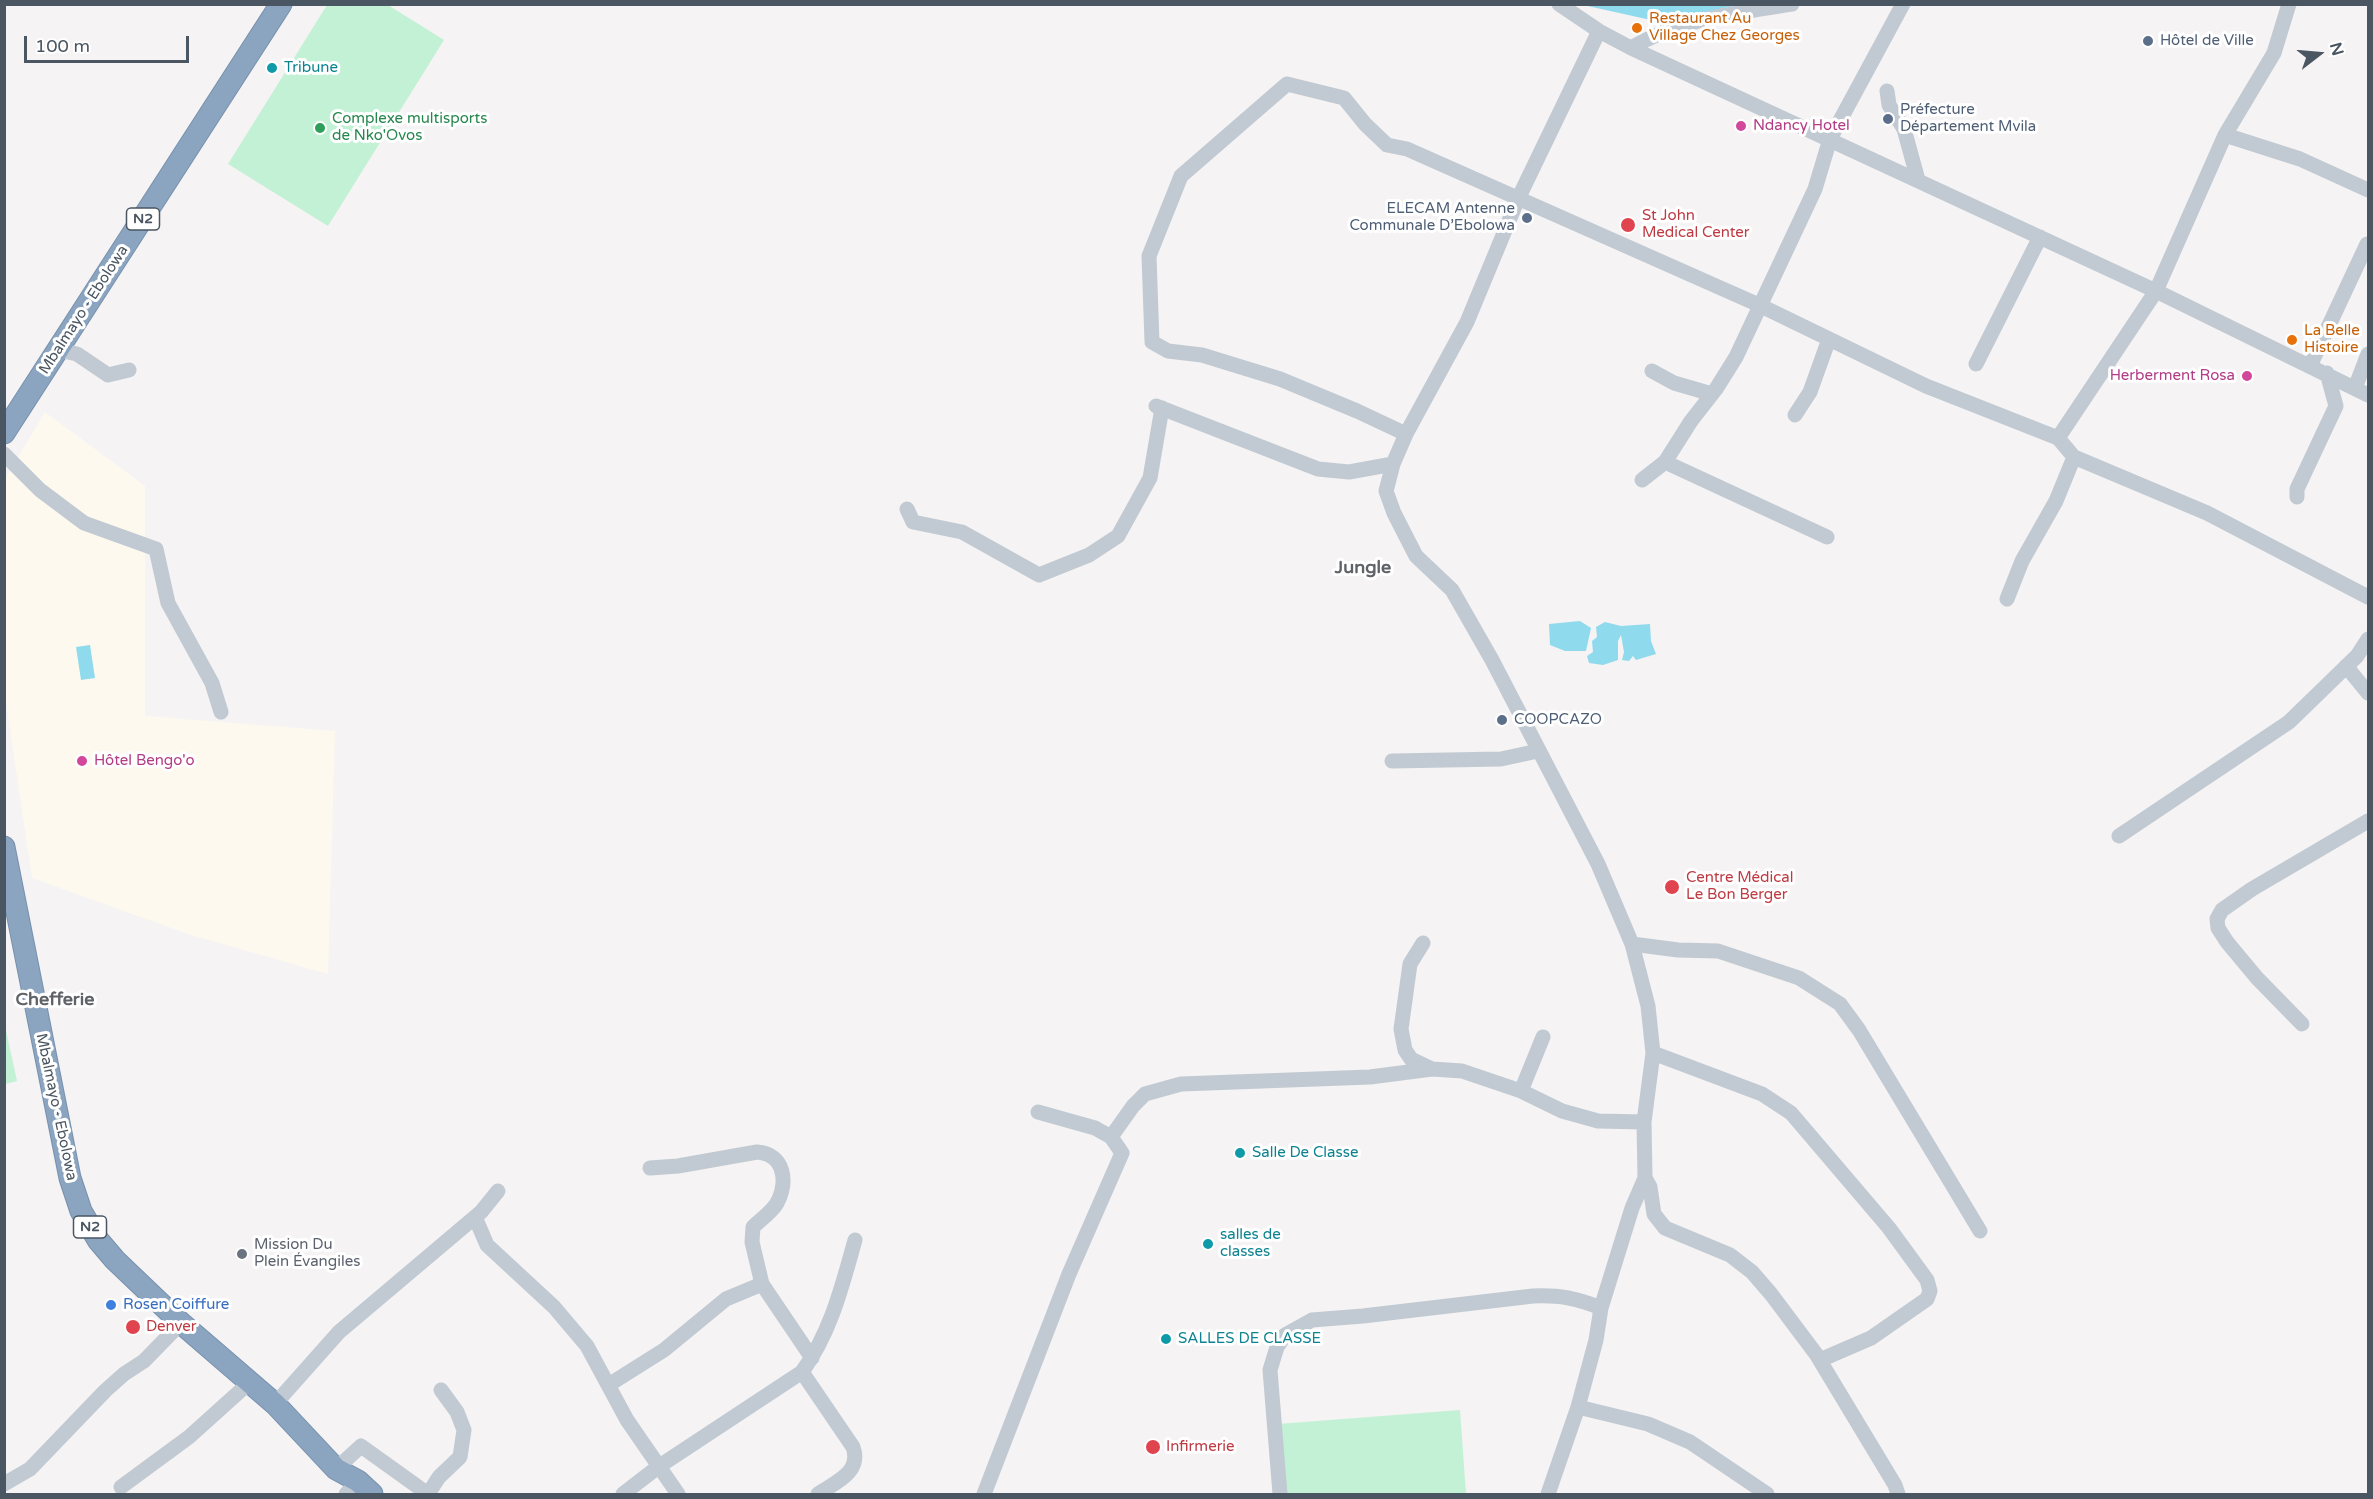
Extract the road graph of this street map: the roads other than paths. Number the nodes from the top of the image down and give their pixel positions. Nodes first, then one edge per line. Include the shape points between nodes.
1 (281, 4) edge
2 (1559, 4) edge
3 (1792, 4) edge
4 (1902, 4) edge
5 (2289, 4) edge
6 (1599, 31) junction
7 (1631, 48) junction
8 (1887, 91) dead end
9 (2225, 135) junction
10 (1830, 139) junction
11 (1918, 180) junction
12 (2368, 190) edge
13 (1518, 199) junction
14 (2040, 237) junction
15 (2367, 244) edge
16 (2156, 291) junction
17 (1759, 305) junction
18 (1829, 339) junction
19 (58, 350) junction
20 (2368, 354) edge
21 (1977, 364) dead end
22 (2310, 366) junction
23 (129, 370) dead end
24 (1652, 371) dead end
25 (2327, 373) junction
26 (2362, 391) edge
27 (1712, 394) junction
28 (1795, 415) dead end
29 (4, 433) edge
30 (1406, 434) junction
31 (2058, 438) junction
32 (4, 454) edge
33 (2074, 457) junction
34 (1665, 462) junction
35 (1393, 464) junction
36 (1642, 480) dead end
37 (2297, 497) dead end
38 (907, 509) dead end
39 (1827, 537) dead end
40 (2368, 597) edge
41 (2007, 599) dead end
42 (2368, 639) edge
43 (2346, 666) junction
44 (2368, 693) edge
45 (221, 712) dead end
46 (1538, 751) junction
47 (1392, 761) dead end
48 (2368, 821) edge
49 (2119, 836) dead end
50 (4, 847) edge
51 (8, 885) edge
52 (1423, 943) dead end
53 (1632, 944) junction
54 (2302, 1024) dead end
55 (1543, 1037) dead end
56 (1653, 1053) junction
57 (1432, 1069) junction
58 (1521, 1091) junction
59 (1038, 1112) dead end
60 (1644, 1122) junction
61 (1111, 1137) junction
62 (650, 1168) dead end
63 (1646, 1178) junction
64 (498, 1191) dead end
65 (475, 1217) junction
66 (1980, 1231) dead end
67 (855, 1240) dead end
68 (762, 1284) junction
69 (1601, 1308) junction
70 (181, 1323) junction
71 (812, 1358) junction
72 (1820, 1360) junction
73 (802, 1372) junction
74 (249, 1383) junction
75 (610, 1384) junction
76 (441, 1390) dead end
77 (275, 1404) junction
78 (1578, 1407) junction
79 (657, 1467) junction
80 (336, 1469) junction
81 (4, 1484) edge
82 (121, 1487) dead end
83 (359, 1490) edge
84 (428, 1494) edge
85 (623, 1494) edge
86 (678, 1494) edge
87 (818, 1494) edge
88 (984, 1494) edge
89 (1280, 1494) edge
90 (1548, 1494) edge
91 (1767, 1494) edge
92 (1898, 1494) edge

1 - 19 highway, Mbalmayo - Ebolowa / N2
2 - 6 street
3 - 7 street via 1670,28
4 - 10 street
5 - 9 street via 2274,53
6 - 7 street
6 - 13 street
7 - 10 street
8 - 11 street via 1888,105 1905,129
9 - 12 street via 2300,159
9 - 16 street
10 - 11 street
10 - 17 street via 1815,189
11 - 14 street
13 - 17 street
13 - 30 street via 1467,322
13 - 30 street via 1407,149 1387,145 1344,98 1287,84 1181,176 1149,256 1152,342 1168,351 1202,355 1280,379
14 - 16 street
14 - 21 street
15 - 22 street
16 - 22 street
16 - 31 street
17 - 18 street
17 - 27 street via 1736,357
18 - 28 street via 1810,392
18 - 31 street via 1926,386
19 - 23 street via 77,354 108,375
19 - 29 highway, Mbalmayo - Ebolowa / N2
20 - 26 street
22 - 25 street
24 - 27 street via 1674,383
25 - 26 street
25 - 37 street via 2336,406 2297,489
27 - 34 street
30 - 35 street
31 - 33 street
32 - 45 street via 40,490 84,523 156,549 168,603 212,683
33 - 40 street via 2207,513
33 - 41 street
34 - 36 street
34 - 39 street
35 - 38 street via 1349,472 1318,470 1159,407 1150,478 1118,536 1089,555 1039,575 962,532 913,522
35 - 46 street via 1386,491 1394,513 1416,556 1452,590
42 - 43 street
43 - 44 street
43 - 49 street via 2289,722
46 - 47 street via 1501,759
46 - 53 street via 1599,864
48 - 54 street via 2252,888 2222,910 2217,919 2227,942
50 - 51 highway, Mbalmayo - Ebolowa / N2
51 - 70 highway, Mbalmayo - Ebolowa / N2 via 70,1178 81,1211 115,1260
52 - 57 street via 1410,964 1401,1029 1405,1050 1412,1059
53 - 56 street via 1648,1006
53 - 66 street via 1718,951 1799,978 1840,1004 1860,1030
55 - 58 street
56 - 60 street
56 - 72 street via 1762,1094 1791,1113 1889,1228 1927,1280 1927,1299 1870,1338
57 - 58 street via 1462,1071
57 - 61 street via 1370,1077 1181,1084 1145,1094
58 - 60 street via 1571,1114 1598,1121
59 - 61 street via 1095,1128
60 - 63 street
61 - 88 street via 1122,1153
62 - 68 street via 757,1152 777,1160 783,1174 782,1191 776,1205 753,1227 751,1234
63 - 69 street via 1632,1208
63 - 72 street via 1658,1221 1665,1228 1730,1255 1752,1272
64 - 65 street
65 - 75 street via 487,1245 554,1307 587,1346
65 - 77 street via 339,1332
67 - 71 street via 834,1314
68 - 71 street
68 - 75 street via 726,1299 664,1350
69 - 78 street
69 - 89 street via 1558,1295 1533,1296 1312,1320 1285,1335 1270,1370
70 - 74 highway, Mbalmayo - Ebolowa / N2
70 - 81 street via 144,1361 105,1391 30,1469
71 - 73 street
72 - 92 street
73 - 79 street
73 - 87 street via 856,1455 854,1467
74 - 77 highway, Mbalmayo - Ebolowa / N2
74 - 82 street via 189,1437
75 - 79 street
76 - 84 street via 464,1430 460,1458 439,1477
77 - 80 highway, Mbalmayo - Ebolowa / N2
78 - 90 street
78 - 91 street via 1648,1424 1690,1442
79 - 85 street
79 - 86 street
80 - 83 highway, Mbalmayo - Ebolowa / N2
80 - 84 street via 361,1446

